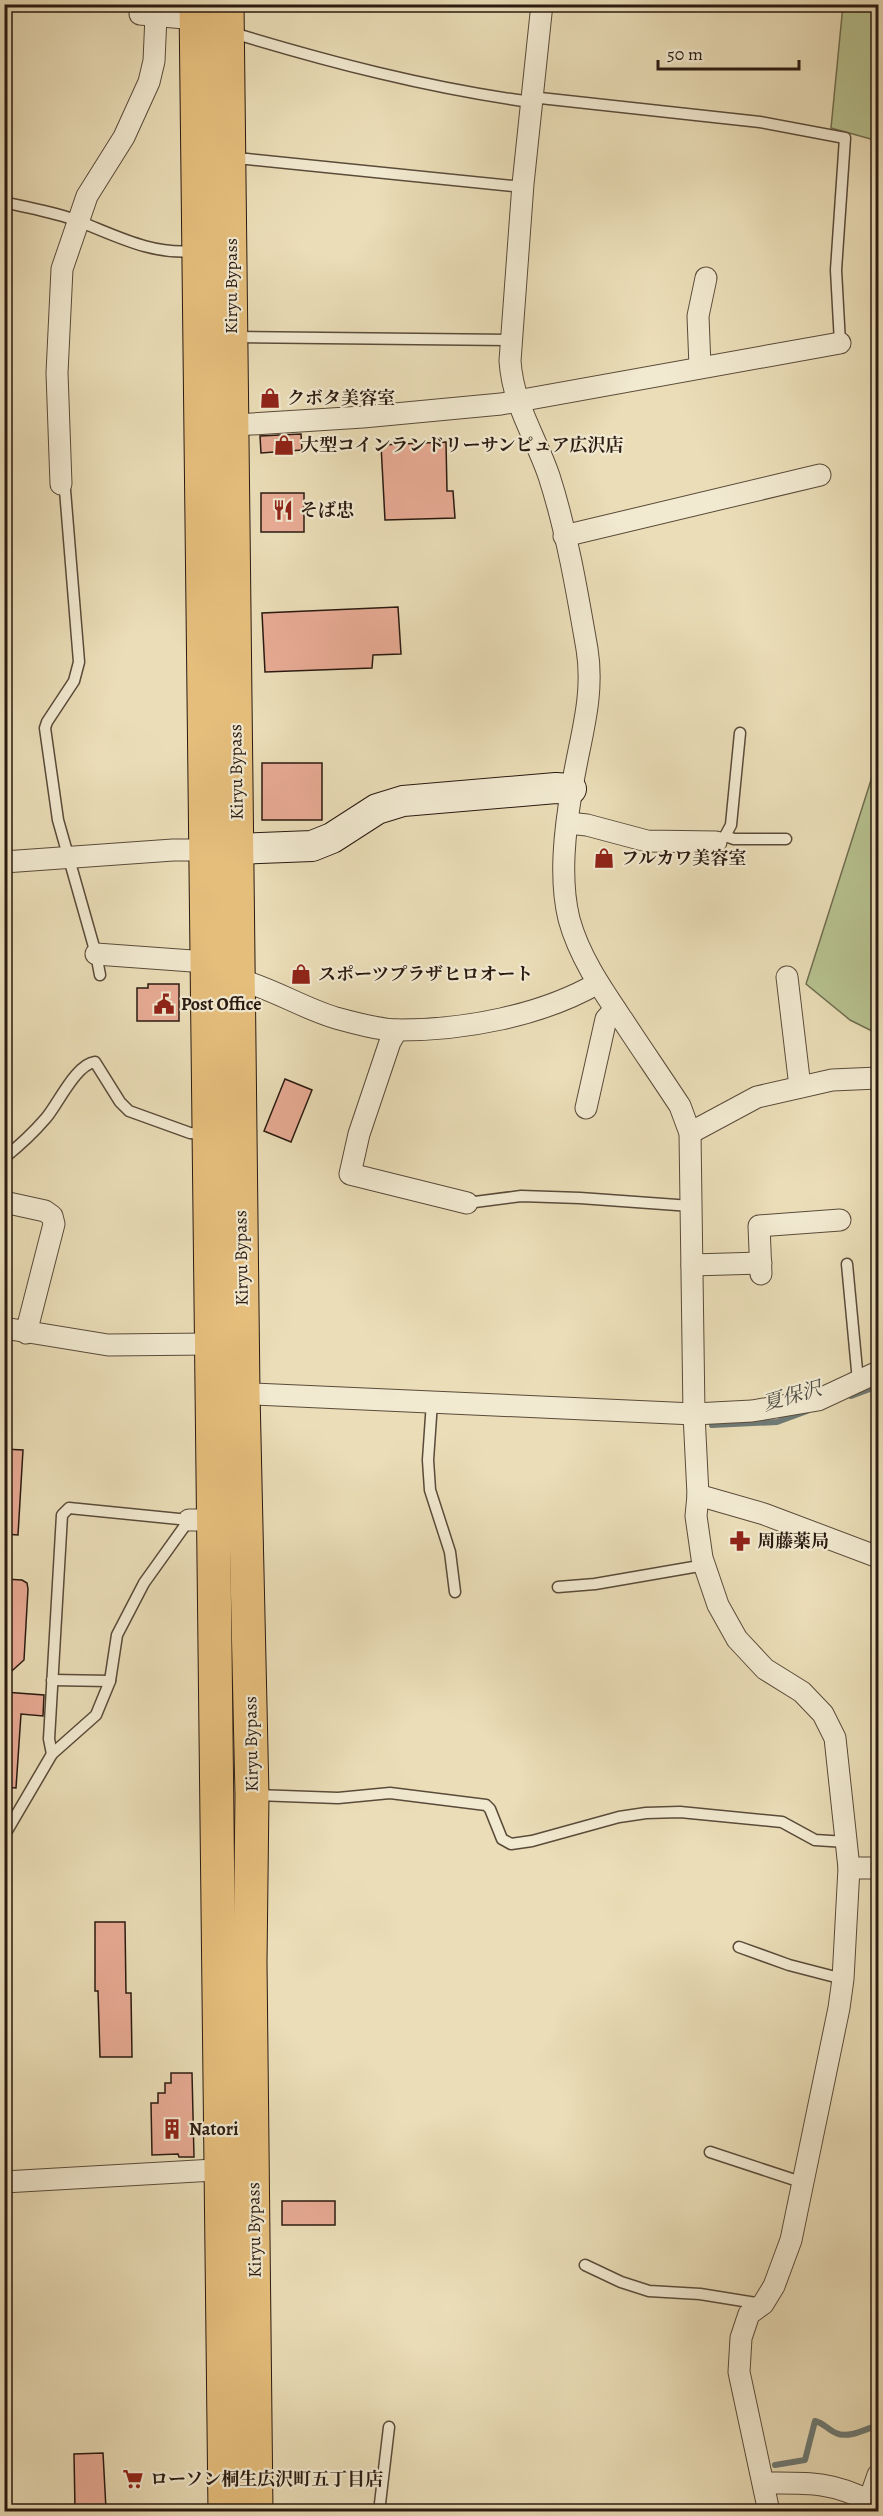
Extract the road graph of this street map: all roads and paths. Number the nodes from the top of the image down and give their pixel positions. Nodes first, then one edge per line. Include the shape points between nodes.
1 (542, 4) edge
2 (144, 12) edge
3 (212, 18) edge
4 (531, 99) junction
5 (230, 159) junction
6 (523, 187) junction
7 (4, 202) edge
8 (77, 221) junction
9 (198, 251) junction
10 (706, 278) dead end
11 (231, 337) junction
12 (510, 340) junction
13 (840, 343) joint
14 (700, 368) junction
15 (517, 401) junction
16 (216, 426) junction
17 (820, 475) dead end
18 (61, 484) joint
19 (564, 536) junction
20 (740, 732) dead end
21 (572, 789) junction
22 (568, 823) junction
23 (720, 839) junction
24 (786, 839) dead end
25 (221, 850) junction
26 (68, 858) junction
27 (4, 862) edge
28 (206, 962) junction
29 (98, 964) joint
30 (787, 977) dead end
31 (237, 979) junction
32 (598, 983) junction
33 (615, 1009) junction
34 (397, 1030) junction
35 (879, 1078) edge
36 (800, 1087) junction
37 (586, 1108) dead end
38 (690, 1133) junction
39 (208, 1134) junction
40 (4, 1158) edge
41 (4, 1202) edge
42 (467, 1203) joint
43 (691, 1206) junction
44 (840, 1220) dead end
45 (692, 1264) junction
46 (847, 1264) dead end
47 (4, 1328) edge
48 (26, 1333) junction
49 (210, 1344) junction
50 (879, 1372) edge
51 (858, 1382) junction
52 (227, 1393) junction
53 (432, 1402) junction
54 (694, 1414) junction
55 (698, 1496) junction
56 (200, 1520) junction
57 (879, 1557) edge
58 (705, 1565) junction
59 (558, 1587) dead end
60 (455, 1592) dead end
61 (52, 1680) junction
62 (110, 1681) junction
63 (52, 1754) junction
64 (252, 1795) junction
65 (4, 1836) edge
66 (846, 1842) junction
67 (849, 1868) junction
68 (879, 1868) edge
69 (739, 1947) dead end
70 (843, 1978) junction
71 (710, 2152) dead end
72 (253, 2168) junction
73 (221, 2169) junction
74 (4, 2182) edge
75 (804, 2183) junction
76 (585, 2265) dead end
77 (763, 2304) junction
78 (388, 2427) dead end
79 (879, 2475) edge
80 (764, 2483) junction
81 (225, 2511) edge
82 (256, 2511) edge
83 (379, 2511) edge
84 (769, 2511) edge

1 - 4 street
2 - 3 street
2 - 8 street via 154,61 149,82 124,137 87,196
3 - 4 lane via 310,56 488,96
3 - 5 highway, Kiryu Bypass
3 - 9 highway, Kiryu Bypass
4 - 6 street
4 - 13 lane via 760,123 845,138 836,270
5 - 6 lane
5 - 11 highway, Kiryu Bypass
6 - 12 street
7 - 8 lane
8 - 9 lane via 146,248 163,252
8 - 18 street via 62,268 57,373
9 - 16 highway, Kiryu Bypass
10 - 14 street via 698,316
11 - 12 lane
11 - 16 highway, Kiryu Bypass
12 - 15 street via 511,380
13 - 14 street
14 - 15 street
15 - 16 street via 363,417
15 - 19 street via 540,451
16 - 25 highway, Kiryu Bypass
17 - 19 street
18 - 26 lane via 65,490 79,662 74,681 45,728 58,820
19 - 21 street via 591,671 585,728
20 - 23 lane via 731,825
21 - 22 street
21 - 25 street via 402,801 377,809 312,846
22 - 23 street via 647,841
22 - 32 street via 565,877 569,918 583,957
23 - 24 lane
25 - 26 street
25 - 28 highway, Kiryu Bypass
25 - 31 highway, Kiryu Bypass
26 - 27 street
26 - 29 lane
28 - 29 street
28 - 39 highway, Kiryu Bypass
30 - 36 street
31 - 34 street via 337,1018
31 - 52 highway, Kiryu Bypass
32 - 33 street
32 - 34 street via 573,997 479,1025
33 - 37 street via 606,1019
33 - 38 street via 680,1106
34 - 42 street via 359,1134 350,1174
35 - 36 street via 832,1080
36 - 38 street via 757,1097
38 - 43 street
39 - 40 lane via 190,1133 129,1111 95,1062 90,1062 46,1118
39 - 49 highway, Kiryu Bypass
41 - 48 street via 45,1211 54,1224
42 - 43 lane via 521,1196
43 - 45 street
44 - 45 street via 759,1226 761,1268
45 - 54 street
46 - 51 lane
47 - 48 street
48 - 49 street via 108,1345
49 - 52 highway, Kiryu Bypass
50 - 51 street
51 - 54 street via 818,1401 752,1412
52 - 53 street
52 - 56 highway, Kiryu Bypass
52 - 64 highway, Kiryu Bypass
53 - 54 street
53 - 60 lane via 430,1490 450,1552
54 - 55 street
55 - 57 street via 764,1514
55 - 58 street via 696,1516
56 - 61 lane via 65,1510
56 - 62 lane via 154,1567 126,1617 114,1647
56 - 73 highway, Kiryu Bypass
58 - 59 lane
58 - 66 street via 718,1605 737,1639 765,1669 802,1692 823,1714 835,1738
61 - 62 lane
61 - 63 lane
62 - 63 lane via 96,1715
63 - 65 lane
64 - 66 lane via 338,1798 390,1793 486,1805 502,1839 511,1844 548,1838 619,1817 680,1812 782,1822 815,1840
64 - 72 highway, Kiryu Bypass
66 - 67 street
67 - 68 street
67 - 70 street
69 - 70 lane
70 - 75 street
71 - 75 lane
72 - 73 street
72 - 82 highway, Kiryu Bypass
73 - 74 street
73 - 81 highway, Kiryu Bypass
75 - 77 street via 782,2267
76 - 77 lane via 649,2291
77 - 80 street via 748,2314 741,2337 739,2372
78 - 83 lane
79 - 80 street via 869,2502 818,2483
80 - 84 street

